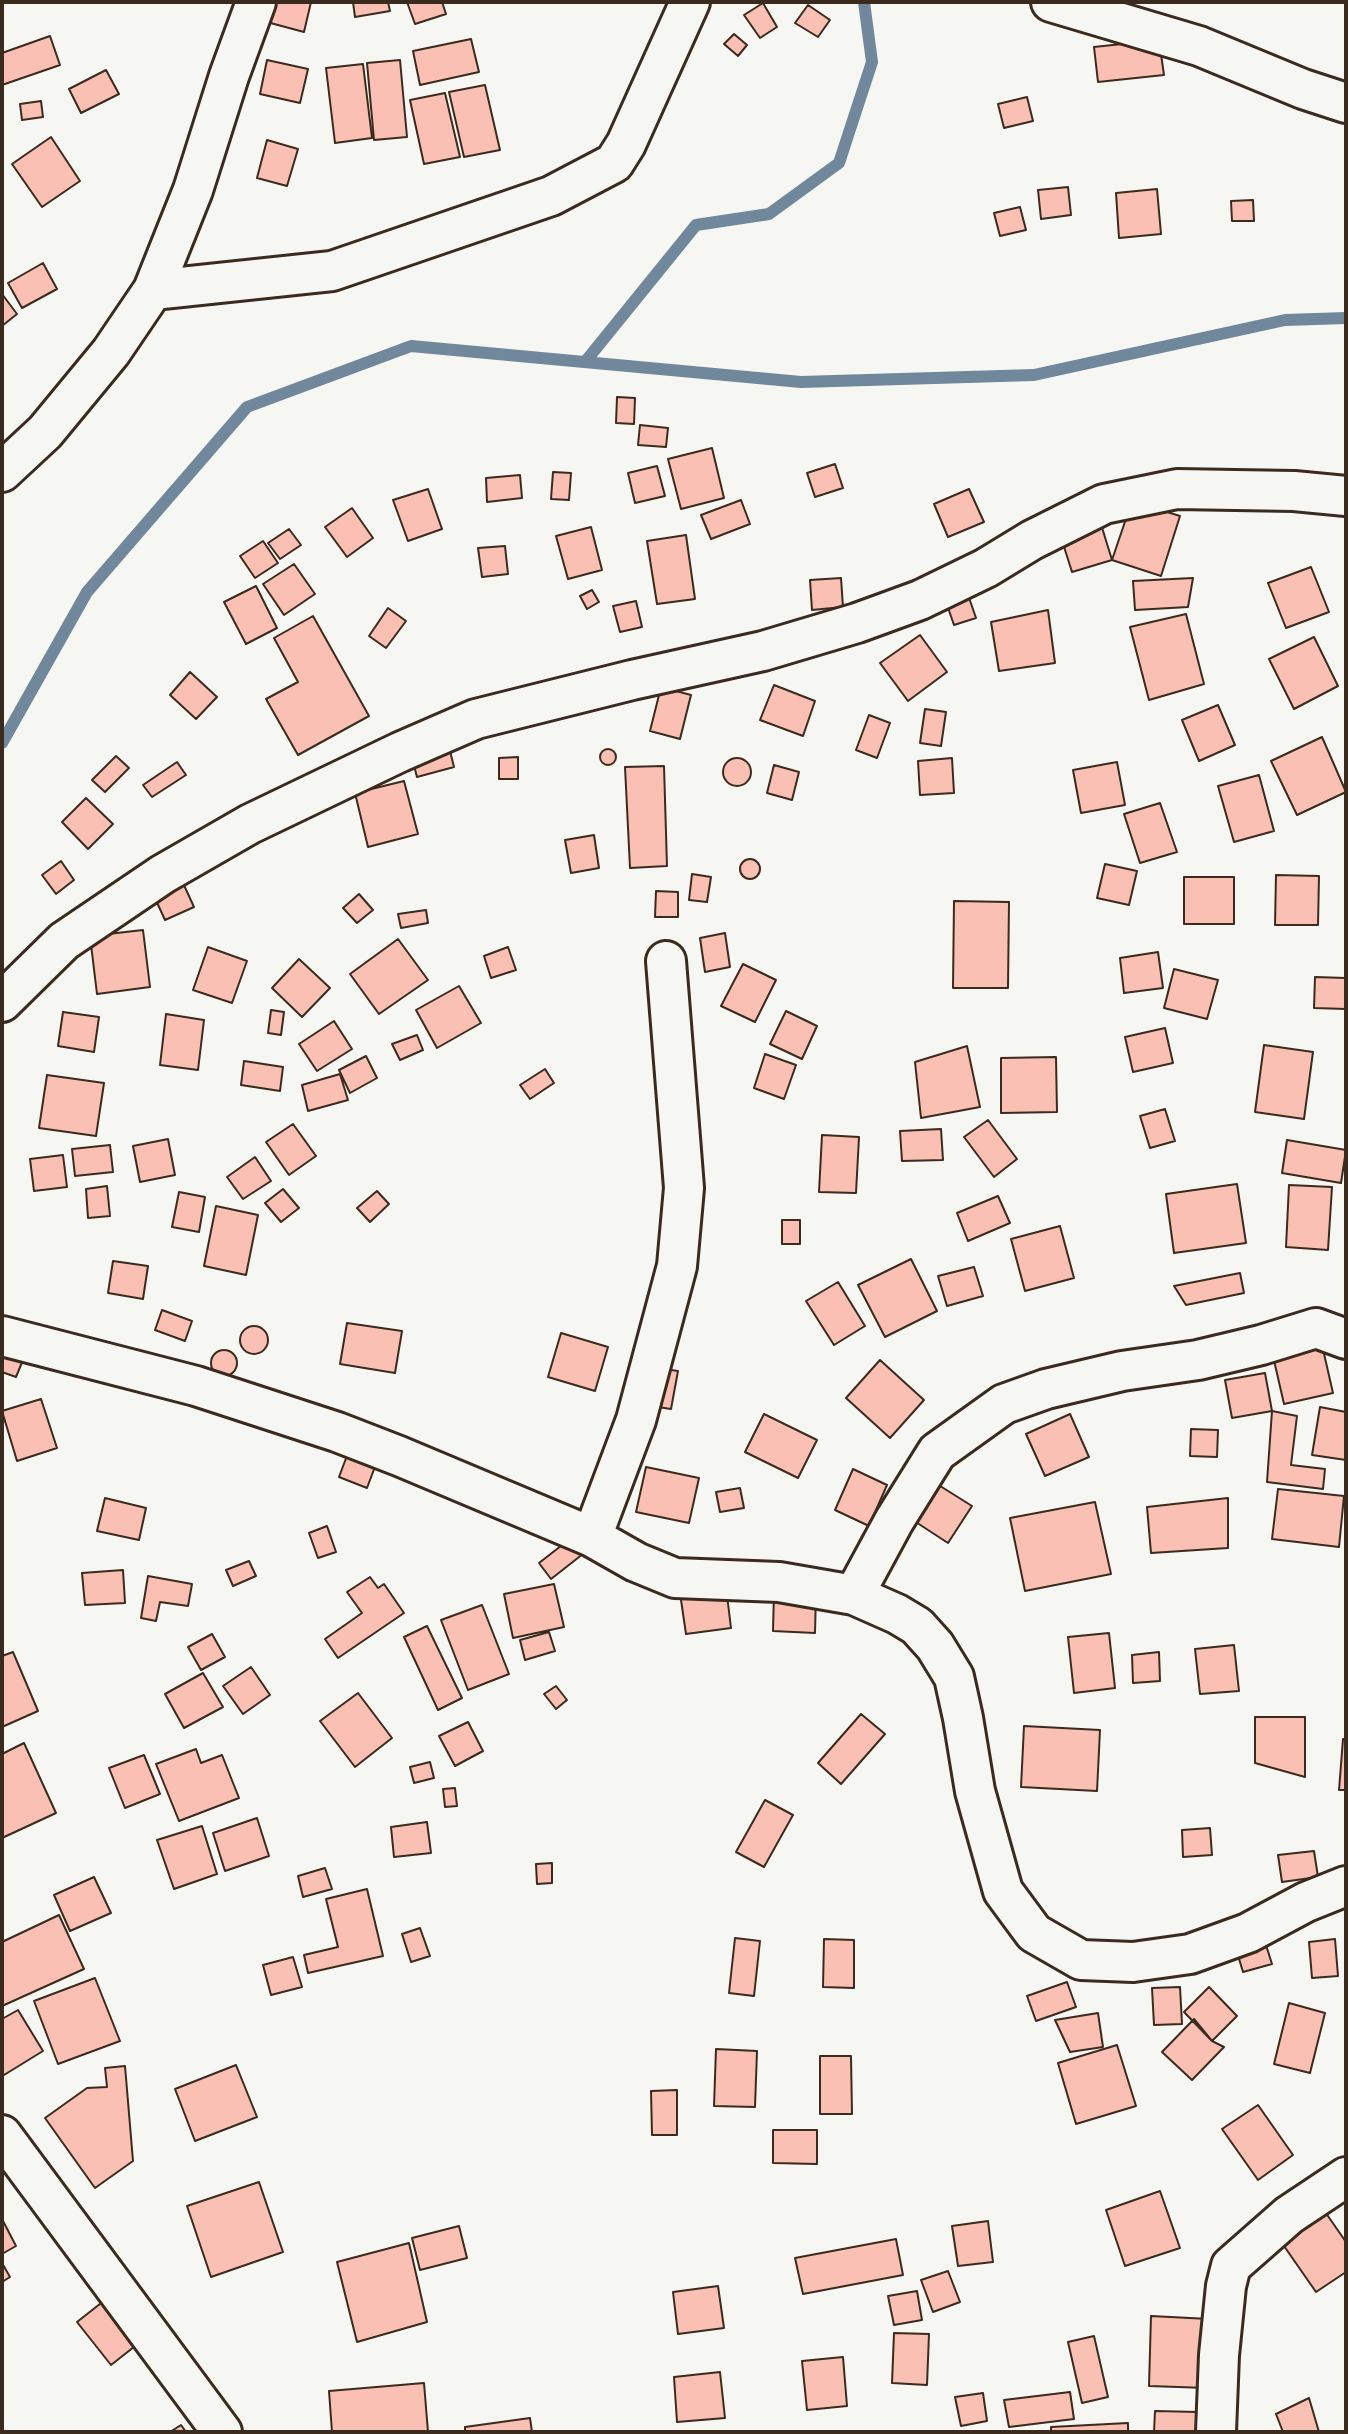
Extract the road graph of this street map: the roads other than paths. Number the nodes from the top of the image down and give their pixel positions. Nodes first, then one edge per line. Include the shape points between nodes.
1 (256, 2) edge
2 (690, 2) edge
3 (1051, 2) edge
4 (1346, 103) edge
5 (153, 290) junction
6 (2, 472) edge
7 (1346, 496) edge
8 (666, 961) dead end
9 (2, 1002) edge
10 (2, 1336) edge
11 (1346, 1339) edge
12 (592, 1537) junction
13 (855, 1595) junction
14 (1346, 1886) edge
15 (2, 2135) edge
16 (1346, 2177) edge
17 (222, 2432) edge
18 (1216, 2432) edge

1 - 5 street via 193,190
2 - 5 street via 614,163 551,196 332,271
3 - 4 street via 1199,47
5 - 6 street via 111,352 45,432
7 - 9 street via 1177,489 1104,504 964,579 856,623 762,651 476,719 250,824 163,873 64,942
8 - 12 street via 684,1188 677,1266 636,1420
10 - 12 street via 196,1386 337,1432
11 - 13 street via 1316,1328 1198,1360 1046,1389 1003,1404 937,1452
12 - 13 street via 675,1578 779,1582
13 - 14 street via 917,1626 954,1677 975,1791 1003,1891 1034,1933 1081,1959 1133,1962 1190,1954 1248,1933
15 - 17 street
16 - 18 street via 1289,2215 1231,2266 1219,2355

